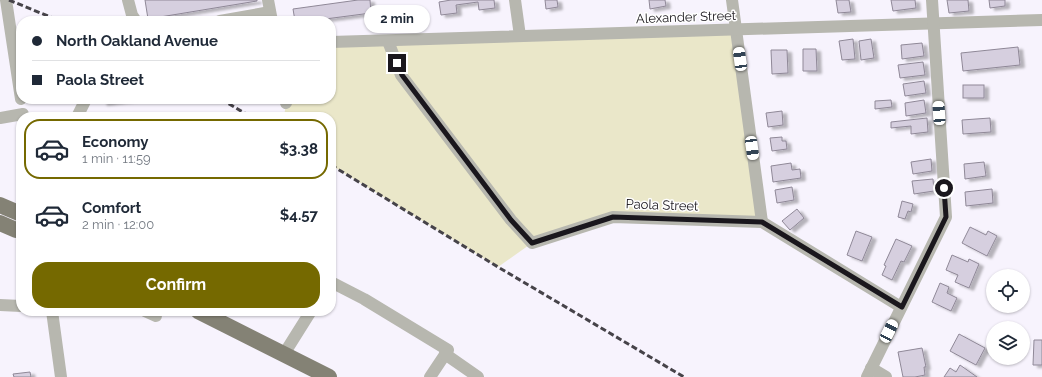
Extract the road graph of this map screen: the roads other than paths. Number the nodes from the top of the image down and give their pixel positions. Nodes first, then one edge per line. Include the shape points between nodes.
1 (6, 0) edge
2 (128, 0) edge
3 (515, 0) edge
4 (732, 0) edge
5 (932, 0) edge
6 (270, 11) edge
7 (133, 16) edge
8 (245, 16) edge
9 (1042, 20) edge
10 (934, 24) junction
11 (736, 29) junction
12 (520, 36) junction
13 (388, 41) junction
14 (336, 42) edge
15 (16, 64) edge
16 (16, 117) edge
17 (0, 118) edge
18 (0, 204) edge
19 (16, 212) edge
20 (762, 222) junction
21 (0, 223) edge
22 (16, 230) edge
23 (336, 285) edge
24 (0, 305) edge
25 (16, 306) edge
26 (902, 307) junction
27 (53, 316) edge
28 (210, 316) edge
29 (308, 316) edge
30 (284, 354) junction
31 (445, 354) junction
32 (869, 372) edge
33 (61, 377) edge
34 (329, 377) edge
35 (430, 377) edge
36 (478, 377) edge
37 (886, 377) edge

1 - 15 street
2 - 7 street
3 - 12 street
4 - 11 street
5 - 10 street
6 - 8 street
9 - 10 street, Alexander Street
10 - 11 street, Alexander Street
10 - 26 street via 946,217
11 - 12 street, Alexander Street
11 - 20 street
12 - 13 street, Alexander Street
13 - 14 street, Alexander Street
13 - 20 street, Paola Street via 402,75 511,220 532,243 613,217
16 - 17 street
18 - 19 main road
20 - 26 street, Paola Street
21 - 22 main road
23 - 31 street via 448,350
24 - 25 street
26 - 32 street
27 - 33 street
28 - 30 main road
29 - 30 street
30 - 34 main road
31 - 35 street
31 - 36 street
32 - 37 street

